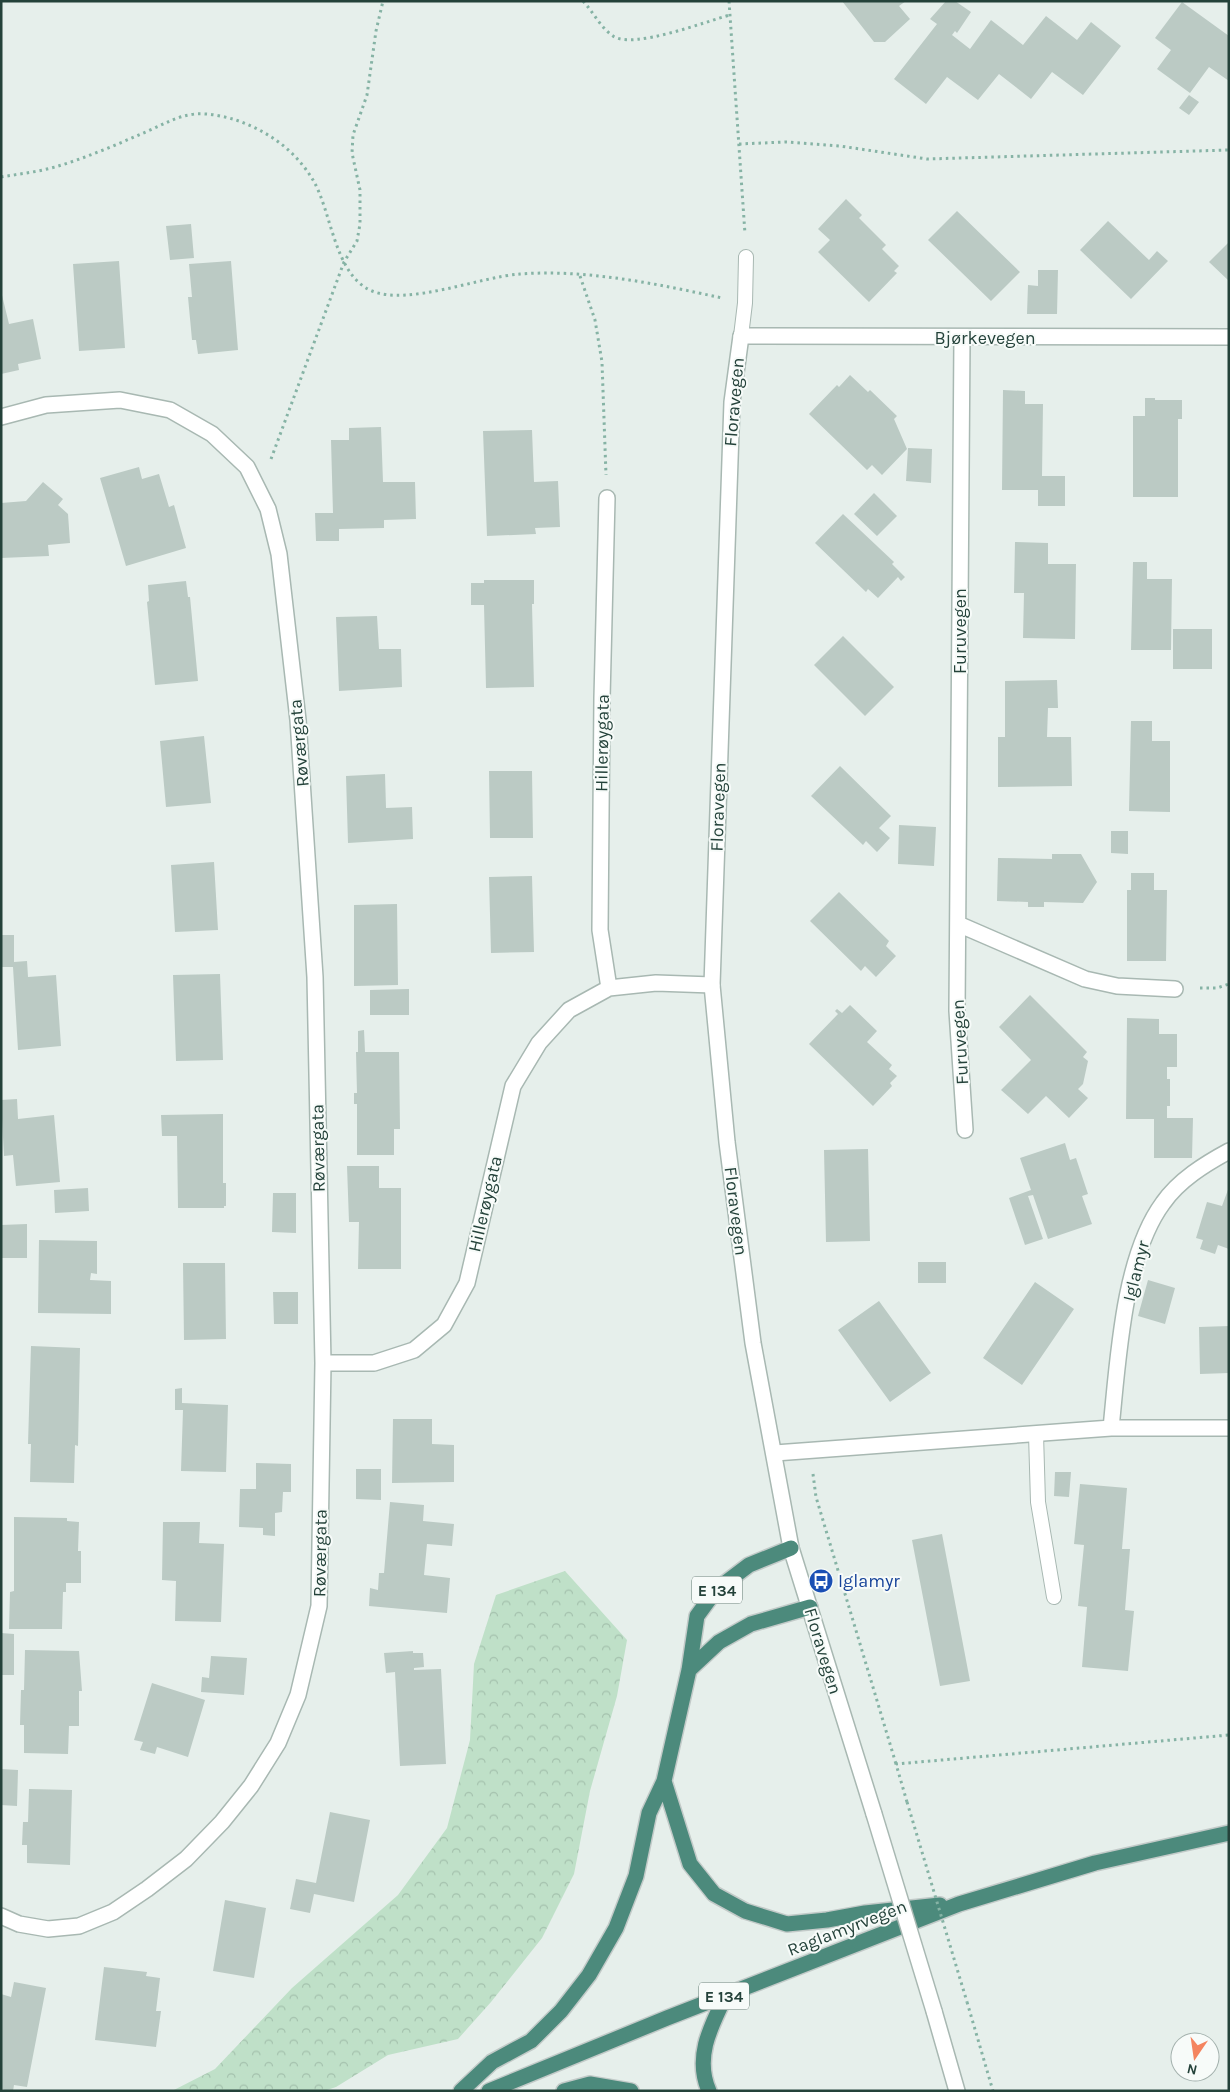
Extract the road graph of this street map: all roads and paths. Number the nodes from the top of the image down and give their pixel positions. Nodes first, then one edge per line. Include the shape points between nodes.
1 (383, 1) edge
2 (583, 1) edge
3 (729, 1) edge
4 (730, 15) junction
5 (738, 144) junction
6 (1229, 150) edge
7 (1, 177) edge
8 (746, 257) joint
9 (344, 262) junction
10 (580, 276) junction
11 (745, 303) junction
12 (741, 336) junction
13 (1229, 337) edge
14 (962, 338) junction
15 (1, 417) edge
16 (259, 491) junction
17 (607, 498) joint
18 (958, 924) junction
19 (712, 985) junction
20 (609, 988) junction
21 (1175, 989) dead end
22 (965, 1130) dead end
23 (1229, 1151) edge
24 (322, 1364) junction
25 (1111, 1428) junction
26 (1229, 1428) edge
27 (1036, 1434) junction
28 (810, 1451) junction
29 (775, 1453) junction
30 (791, 1548) junction
31 (1054, 1597) dead end
32 (810, 1607) junction
33 (689, 1670) junction
34 (1229, 1734) edge
35 (896, 1764) junction
36 (664, 1781) junction
37 (1229, 1833) edge
38 (959, 1904) junction
39 (1, 1916) edge
40 (726, 1995) junction
41 (462, 2091) edge
42 (489, 2091) edge
43 (564, 2091) edge
44 (631, 2091) edge
45 (709, 2091) edge
46 (957, 2091) edge
47 (993, 2091) edge

1 - 9 path via 367,95 353,135 352,153 360,190 360,224 356,242
2 - 4 path via 604,28 616,38 625,40 644,40
3 - 4 path
4 - 5 path
5 - 6 path via 786,142 840,146 927,159
5 - 8 path
7 - 9 path via 54,167 173,119 196,114 224,116 253,126 276,139 296,157 313,180 324,204
8 - 11 lane, Floravegen
9 - 10 path via 356,281 371,291 387,295 411,295 519,274
9 - 16 path
10 - 11 path via 659,285
10 - 17 path via 594,320 602,362
11 - 12 lane, Floravegen
12 - 14 street, Bjørkevegen
12 - 19 street, Floravegen via 732,402
13 - 14 street, Bjørkevegen
14 - 18 street, Furuvegen
15 - 16 street, Røværgata via 46,405 120,400 170,410 212,434 247,467
16 - 24 street, Røværgata via 268,508 279,554 298,720 315,977
17 - 20 street, Hillerøygata via 600,930
18 - 21 street via 1085,979 1117,986
18 - 22 street, Furuvegen via 957,1011
19 - 20 street, Hillerøygata via 656,983
19 - 29 street, Floravegen via 727,1142 753,1343
20 - 24 street, Hillerøygata via 569,1010 539,1043 514,1086 466,1282 444,1325 414,1350 374,1362
23 - 25 street, Iglamyr via 1189,1176 1163,1202 1144,1235 1131,1281
24 - 39 street, Røværgata via 319,1606 298,1695 278,1743 251,1786 186,1859 113,1912 79,1926 48,1929 19,1924
25 - 26 street
25 - 27 street
27 - 28 street
27 - 31 lane via 1038,1502
28 - 29 street
28 - 35 path via 816,1497
29 - 30 street, Floravegen
30 - 32 street, Floravegen
30 - 33 highway, E 134 via 749,1565 716,1590 697,1616
32 - 33 highway, E 134 via 751,1624 719,1642
32 - 46 street, Floravegen, bridge
33 - 36 highway, E 134
34 - 35 path
35 - 47 path, bridge
36 - 38 highway, E 134 via 690,1864 714,1894 745,1912 786,1924
36 - 41 highway, E 134 via 649,1814 636,1876 616,1928 589,1975 561,2011 531,2041 492,2062
37 - 38 highway, Raglamyrvegen / E 134 via 1095,1863
38 - 40 highway, Raglamyrvegen / E 134
40 - 42 highway, Raglamyrvegen / E 134
40 - 45 highway, E 134 via 707,2034 702,2061
43 - 44 highway via 590,2084

